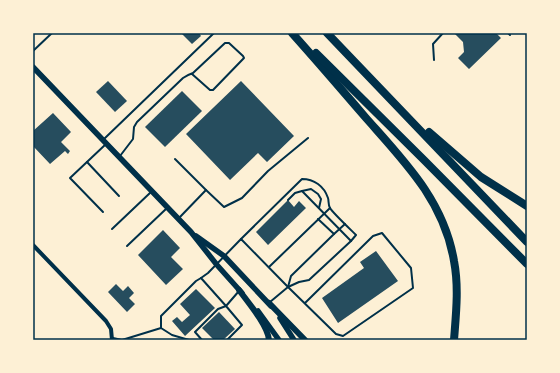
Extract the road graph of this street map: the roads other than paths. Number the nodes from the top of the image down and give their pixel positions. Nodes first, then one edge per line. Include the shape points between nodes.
1 (52, 33) edge
2 (214, 33) edge
3 (292, 33) edge
4 (296, 33) edge
5 (327, 33) edge
6 (443, 33) edge
7 (33, 51) edge
8 (434, 60) dead end
9 (34, 70) edge
10 (192, 74) junction
11 (376, 84) junction
12 (308, 138) dead end
13 (105, 142) junction
14 (119, 157) junction
15 (175, 159) dead end
16 (87, 162) junction
17 (206, 190) junction
18 (152, 191) junction
19 (302, 191) junction
20 (119, 196) dead end
21 (288, 200) dead end
22 (527, 206) edge
23 (168, 207) junction
24 (319, 208) junction
25 (330, 208) junction
26 (103, 212) dead end
27 (324, 213) junction
28 (178, 219) junction
29 (318, 219) junction
30 (345, 224) junction
31 (339, 229) junction
32 (112, 230) dead end
33 (191, 232) junction
34 (334, 234) junction
35 (241, 239) junction
36 (351, 241) junction
37 (527, 242) edge
38 (33, 245) edge
39 (127, 246) dead end
40 (224, 256) junction
41 (527, 264) edge
42 (217, 265) junction
43 (269, 267) junction
44 (201, 278) junction
45 (288, 287) junction
46 (239, 290) junction
47 (269, 303) junction
48 (305, 303) junction
49 (226, 306) junction
50 (161, 328) junction
51 (112, 339) edge
52 (189, 340) edge
53 (202, 340) edge
54 (227, 340) edge
55 (269, 340) edge
56 (279, 340) edge
57 (294, 340) edge
58 (305, 340) edge
59 (454, 340) edge

1 - 7 lane
2 - 13 lane
3 - 59 highway via 405,162 437,208 454,260 457,300
4 - 41 highway
5 - 11 highway
6 - 8 lane via 433,44
9 - 13 street
10 - 10 lane via 225,43 229,43 244,58 213,90
10 - 14 lane via 183,78 137,122 133,139
11 - 22 highway via 481,177
11 - 37 highway
12 - 17 lane via 268,171 242,198 224,207
13 - 14 street
13 - 16 lane
14 - 18 street
15 - 17 lane
16 - 20 lane
16 - 26 lane via 70,178
17 - 28 lane
18 - 23 street
18 - 32 lane
19 - 21 lane via 295,193
19 - 24 lane
19 - 24 lane via 311,189 318,194 321,198
23 - 28 street
23 - 39 lane
24 - 27 lane
25 - 27 lane
25 - 30 lane
25 - 35 lane via 324,190 310,179 302,179
27 - 29 lane
27 - 31 lane
28 - 33 street
29 - 34 lane
29 - 43 lane
30 - 31 lane
30 - 36 lane via 356,235
31 - 34 lane
31 - 36 lane
33 - 40 street
33 - 42 street
34 - 45 lane via 291,276
35 - 40 lane
35 - 43 lane
36 - 45 lane via 309,280
38 - 51 street via 106,321 111,329
40 - 42 lane
40 - 47 street
42 - 44 lane
42 - 46 street
43 - 45 lane
44 - 49 lane
44 - 50 lane via 161,316
45 - 47 lane
45 - 48 lane
46 - 49 lane
46 - 55 main road via 267,331
46 - 56 street
47 - 57 street
47 - 58 main road
48 - 48 lane via 336,334 343,336 413,288 411,268 382,233 373,236
49 - 53 lane via 218,309 195,332
49 - 54 lane via 242,325
50 - 51 lane via 122,340
50 - 52 lane via 172,335

